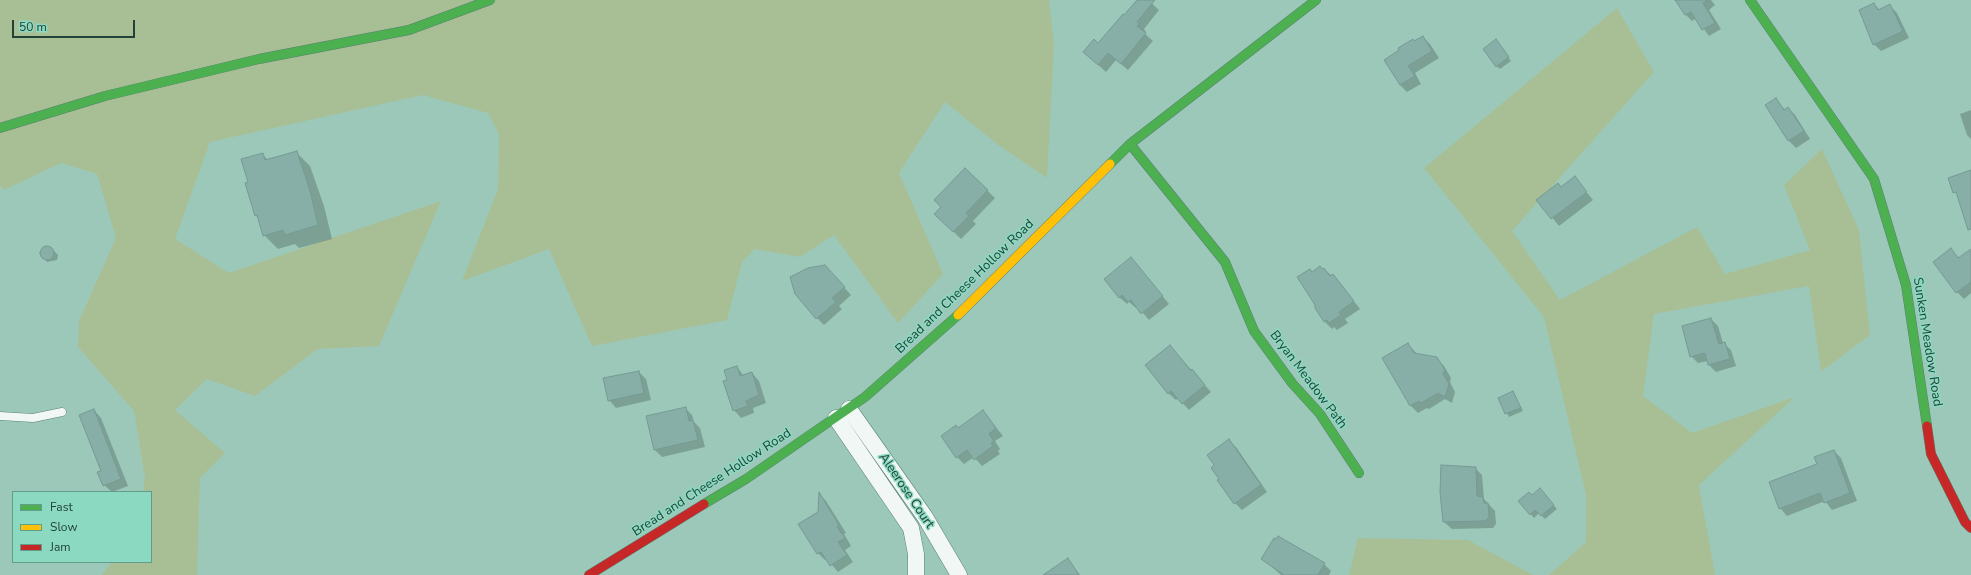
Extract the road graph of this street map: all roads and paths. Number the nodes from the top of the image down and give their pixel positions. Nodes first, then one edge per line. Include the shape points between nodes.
1 (490, 0) edge
2 (1316, 0) edge
3 (1750, 0) edge
4 (0, 128) edge
5 (1130, 144) junction
6 (62, 412) dead end
7 (843, 414) junction
8 (0, 416) edge
9 (1359, 474) dead end
10 (1971, 528) edge
11 (589, 575) edge
12 (916, 575) edge
13 (959, 575) edge

1 - 4 street via 409,30 259,59 113,94
2 - 5 street, Bread and Cheese Hollow Road
3 - 10 street, Sunken Meadow Road via 1874,179 1906,285 1931,454 1965,522
5 - 7 street, Bread and Cheese Hollow Road via 945,328
5 - 9 street, Bryan Meadow Path via 1225,262 1254,331 1292,383 1320,414
6 - 8 lane via 33,418
7 - 11 street, Bread and Cheese Hollow Road via 746,479
7 - 12 street via 911,528 916,554
7 - 13 street, Aleerose Court via 925,517

